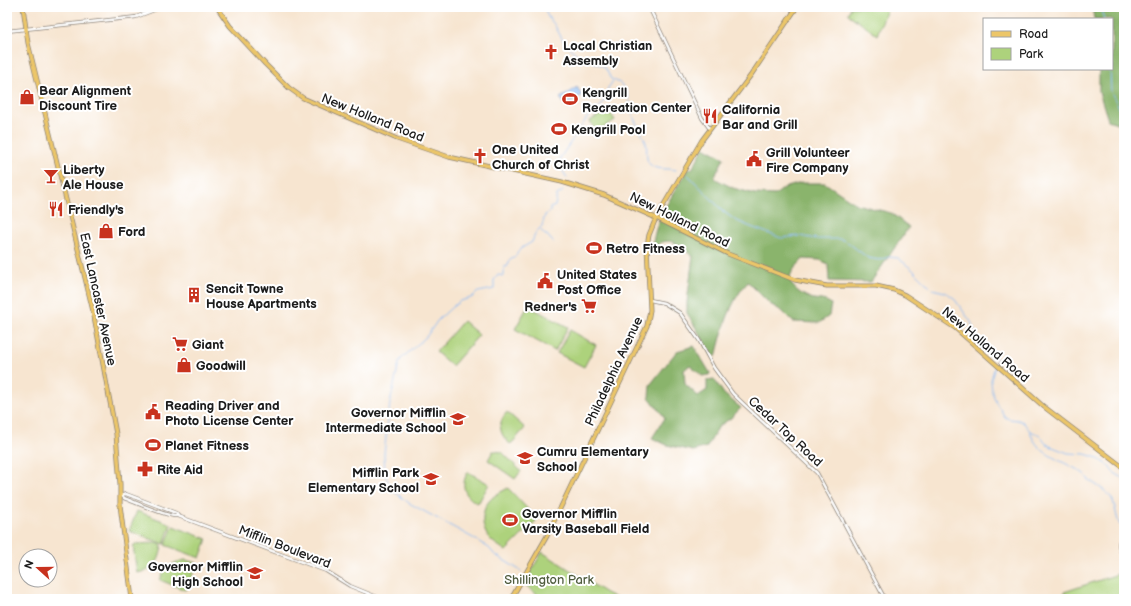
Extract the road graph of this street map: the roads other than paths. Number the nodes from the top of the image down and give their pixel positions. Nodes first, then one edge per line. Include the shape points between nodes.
1 (23, 7) edge
2 (162, 7) edge
3 (217, 7) edge
4 (649, 7) edge
5 (797, 7) edge
6 (26, 29) junction
7 (7, 31) edge
8 (710, 129) junction
9 (656, 218) junction
10 (650, 300) junction
11 (1124, 468) edge
12 (121, 495) junction
13 (1124, 519) edge
14 (1124, 564) edge
15 (132, 599) edge
16 (382, 599) edge
17 (511, 599) edge
18 (885, 599) edge

1 - 6 main road, East Lancaster Avenue
2 - 6 street via 136,17
3 - 9 main road, New Holland Road via 230,26 270,69 289,88 308,101 433,152 562,182 618,200
4 - 8 street via 702,118
5 - 8 main road, Philadelphia Avenue via 751,75
6 - 7 street
6 - 12 main road, East Lancaster Avenue via 93,311 116,434
8 - 9 main road, Philadelphia Avenue
9 - 10 main road, Philadelphia Avenue via 649,235 648,246
9 - 11 main road, New Holland Road via 728,254 795,280 827,286 876,286 901,293 949,324 1043,406
10 - 17 main road, Philadelphia Avenue via 650,314 645,331 547,536
10 - 18 street, Cedar Top Road via 664,303 680,313 733,394 815,470
12 - 15 main road, East Lancaster Avenue via 121,521
12 - 16 street, Mifflin Boulevard via 126,494 326,571 350,586
13 - 14 street via 1118,545

